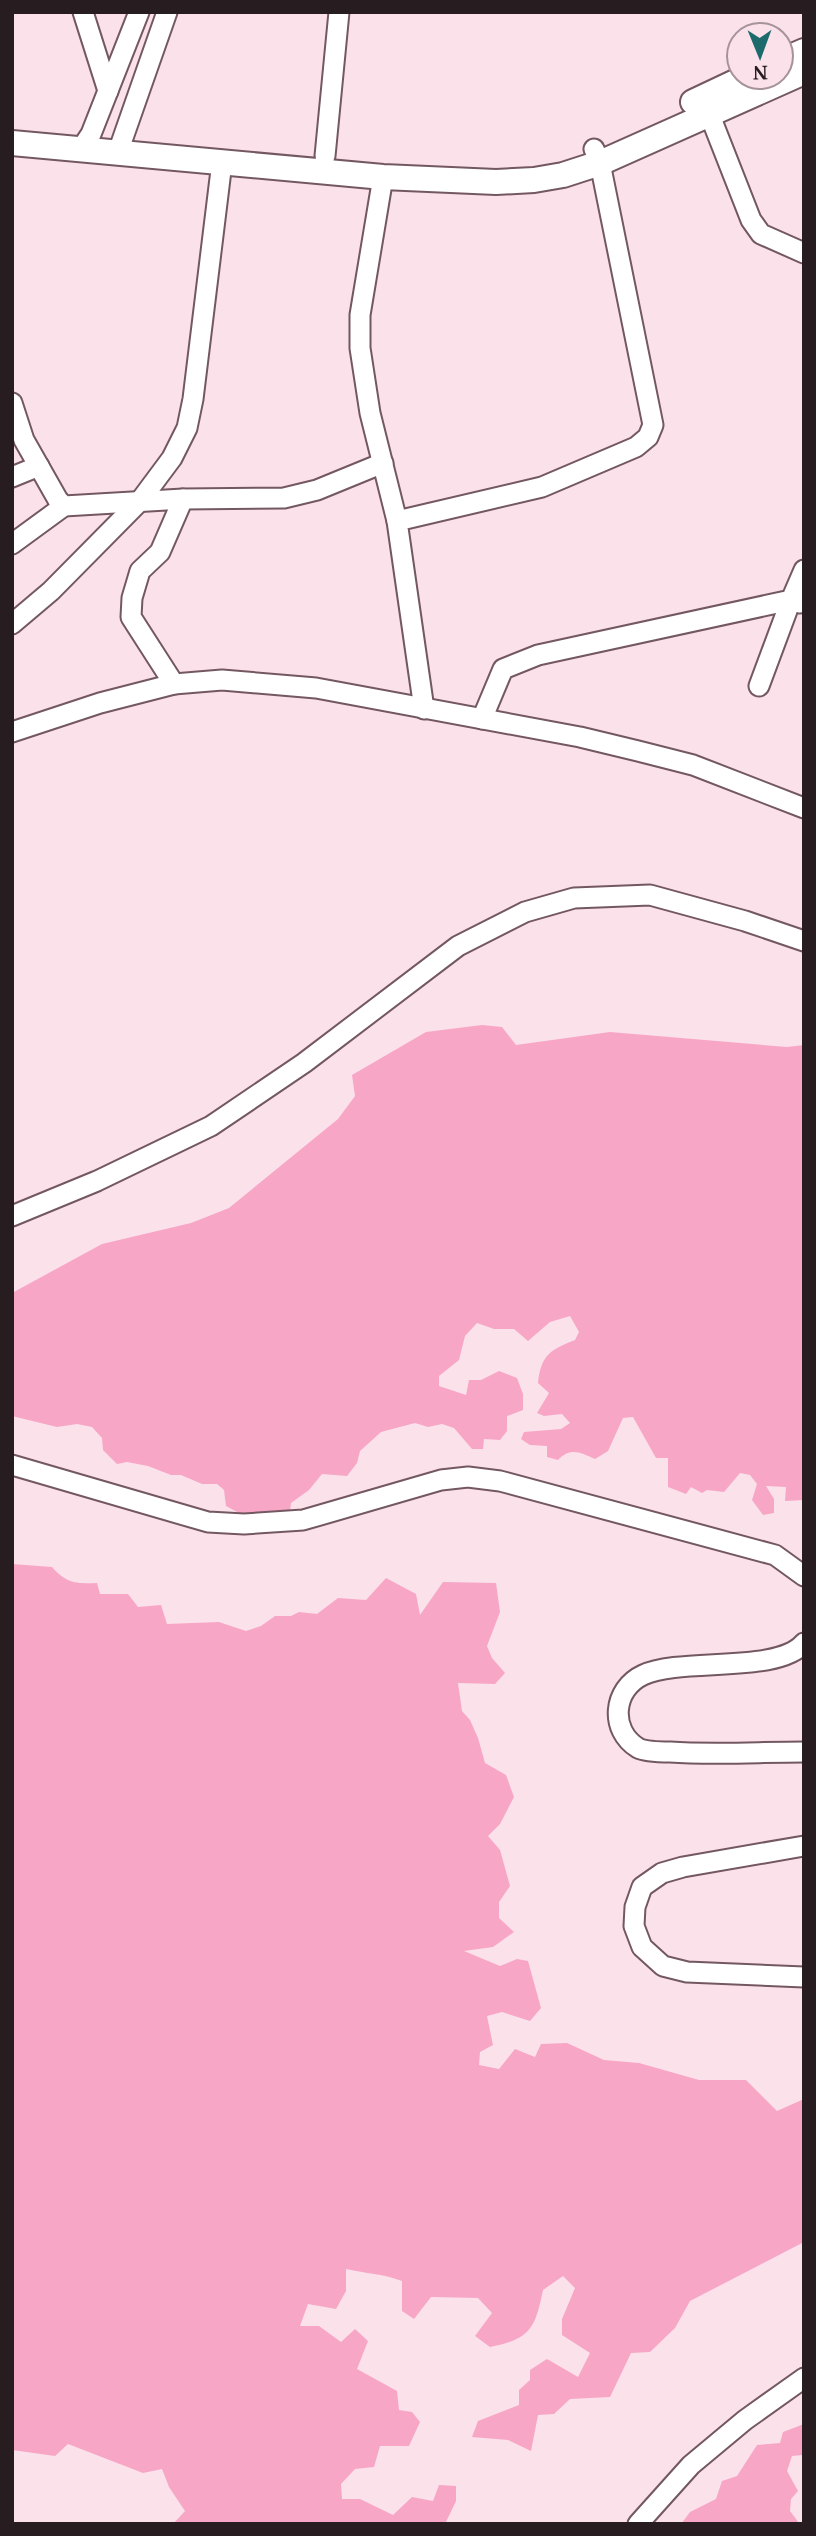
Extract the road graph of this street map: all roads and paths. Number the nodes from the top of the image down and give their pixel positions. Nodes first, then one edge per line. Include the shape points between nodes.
1 (83, 12) edge
2 (139, 12) edge
3 (167, 12) edge
4 (340, 12) edge
5 (804, 72) edge
6 (725, 89) edge
7 (108, 91) junction
8 (709, 113) junction
9 (12, 127) edge
10 (86, 141) junction
11 (12, 143) edge
12 (120, 145) junction
13 (325, 156) junction
14 (597, 156) junction
15 (222, 162) junction
16 (383, 177) junction
17 (804, 253) edge
18 (12, 403) edge
19 (383, 463) junction
20 (38, 466) junction
21 (12, 477) edge
22 (183, 499) junction
23 (140, 501) junction
24 (64, 506) junction
25 (397, 521) junction
26 (12, 544) edge
27 (804, 570) edge
28 (797, 602) edge
29 (12, 624) edge
30 (174, 684) junction
31 (759, 685) dead end
32 (424, 709) junction
33 (482, 719) junction
34 (12, 732) edge
35 (804, 808) edge
36 (804, 941) edge
37 (12, 1216) edge
38 (12, 1465) edge
39 (804, 1576) edge
40 (804, 1643) edge
41 (804, 1752) edge
42 (804, 1846) edge
43 (804, 1976) edge
44 (804, 2378) edge
45 (638, 2524) edge

1 - 7 street
2 - 7 street
3 - 12 street
4 - 13 street
5 - 8 main road
6 - 14 main road
7 - 10 street
8 - 14 main road
8 - 17 street via 751,220 761,234
9 - 10 main road
10 - 11 main road
10 - 12 main road
12 - 13 main road
12 - 15 main road
13 - 14 main road via 505,167
14 - 16 main road via 563,175 521,181
14 - 25 street via 653,425 649,438 542,487
15 - 16 main road
15 - 23 street via 187,428 164,471
16 - 19 street via 360,315 370,413
18 - 20 street
19 - 22 street via 284,498
19 - 25 street
20 - 21 street
20 - 24 street
22 - 23 street
22 - 30 street via 160,552 140,571 131,617
23 - 24 street
23 - 29 street
24 - 26 street
25 - 32 street
27 - 28 street
28 - 31 street
28 - 33 street via 538,655 503,669
30 - 32 street via 222,680 316,688
30 - 34 street
32 - 33 street
33 - 35 street via 693,765
36 - 37 street via 650,895 574,898 525,912 458,947 304,1063 211,1126
38 - 39 street via 208,1522 244,1524 303,1520 441,1480 500,1481 775,1555
40 - 41 street via 780,1658 643,1675 628,1686 618,1703 618,1721 640,1749
42 - 43 street via 662,1873 642,1887 634,1926 642,1947 663,1966 687,1972
44 - 45 street via 691,2465

